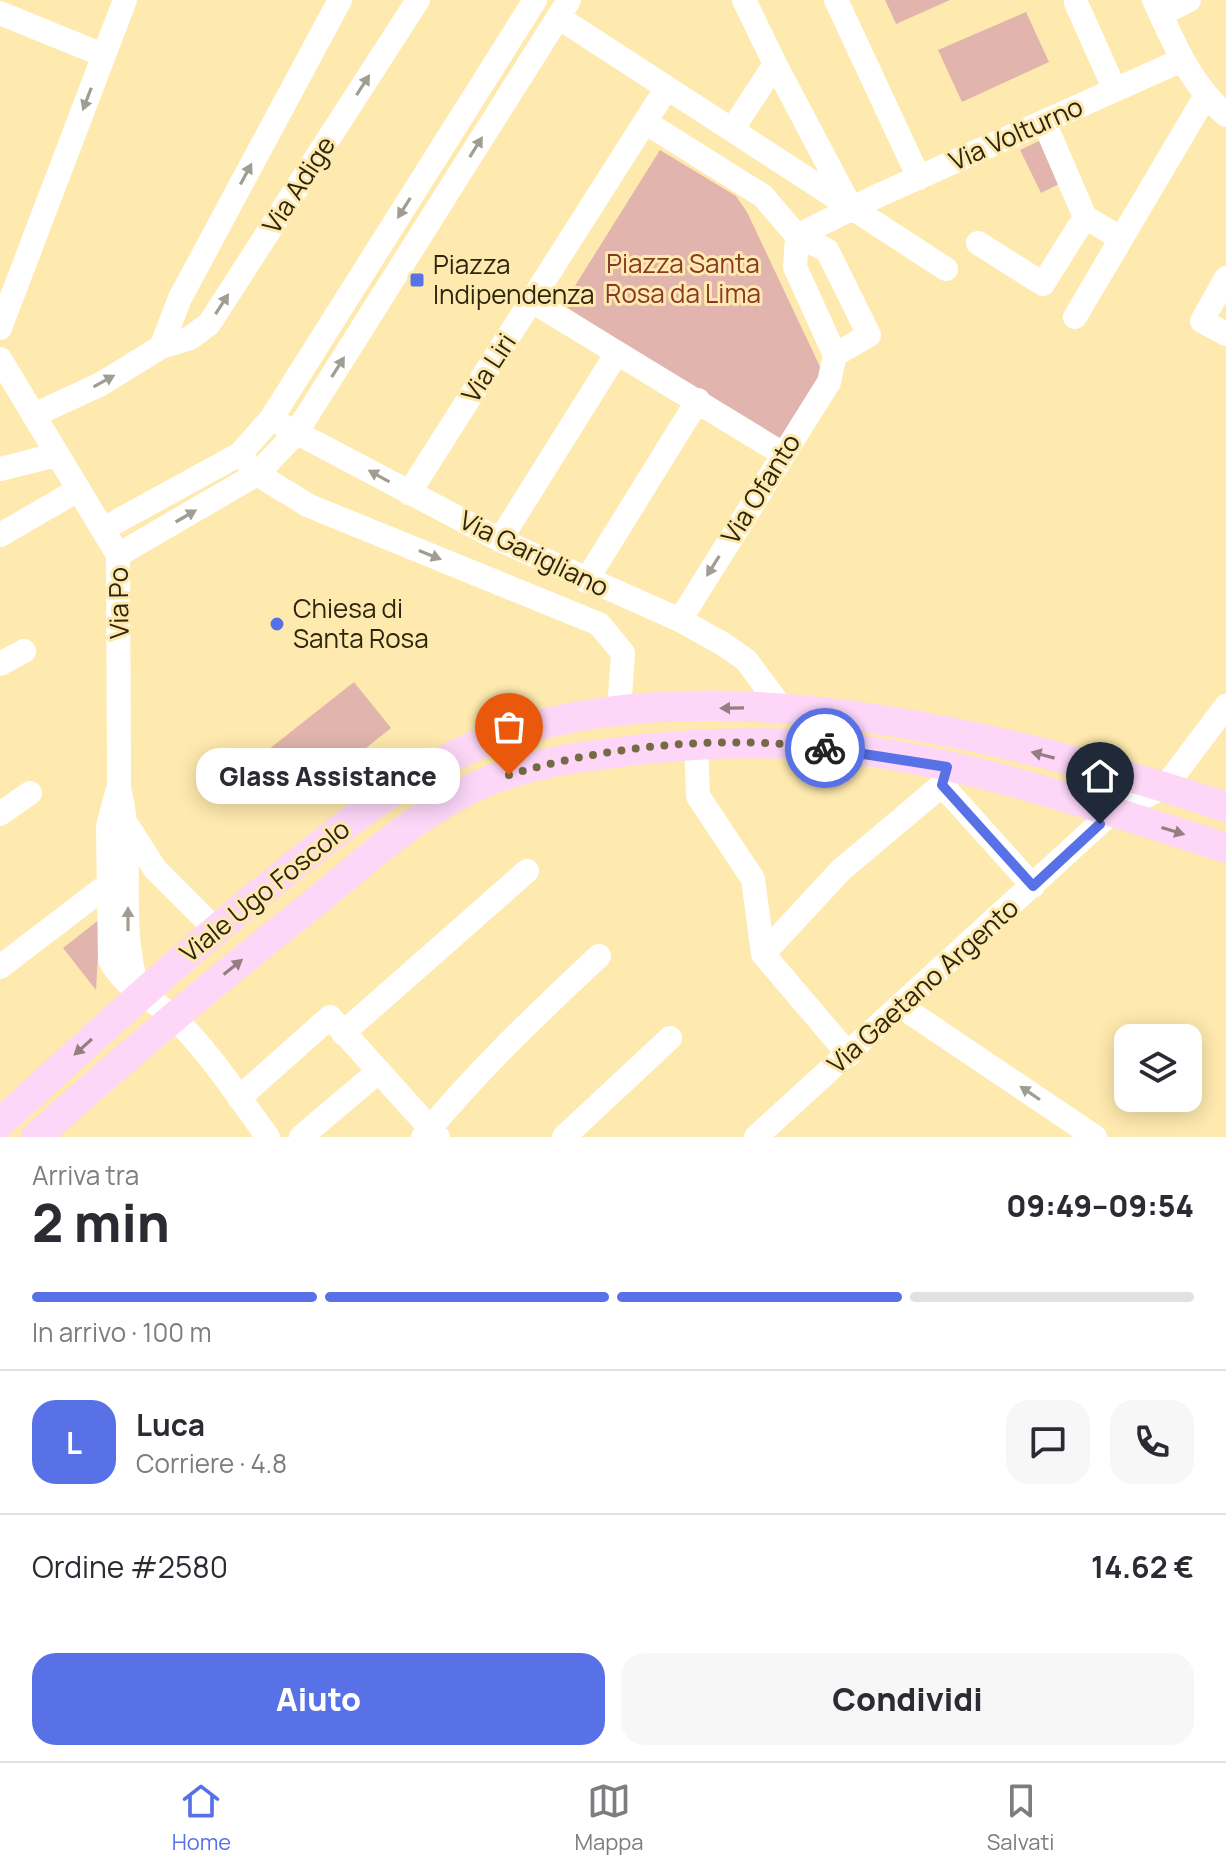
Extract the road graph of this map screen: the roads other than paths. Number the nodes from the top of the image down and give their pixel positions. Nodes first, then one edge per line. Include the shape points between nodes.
1 (125, 0) edge
2 (340, 0) edge
3 (418, 0) edge
4 (535, 0) edge
5 (836, 0) edge
6 (1189, 0) edge
7 (752, 3) edge
8 (1076, 3) dead end
9 (1157, 7) edge
10 (563, 9) edge
11 (0, 13) edge
12 (103, 55) junction
13 (1182, 60) junction
14 (775, 64) junction
15 (666, 89) junction
16 (1115, 90) junction
17 (1205, 97) junction
18 (1226, 115) edge
19 (645, 122) junction
20 (1044, 122) junction
21 (732, 130) junction
22 (919, 178) junction
23 (851, 208) junction
24 (1085, 217) junction
25 (797, 236) junction
26 (1120, 238) junction
27 (978, 243) dead end
28 (946, 269) dead end
29 (1226, 278) edge
30 (532, 301) junction
31 (1075, 317) dead end
32 (0, 328) edge
33 (1226, 334) edge
34 (161, 347) junction
35 (617, 353) junction
36 (835, 355) junction
37 (0, 359) edge
38 (698, 400) junction
39 (34, 415) junction
40 (271, 419) junction
41 (296, 433) junction
42 (240, 454) junction
43 (783, 454) junction
44 (56, 455) junction
45 (0, 469) edge
46 (257, 474) junction
47 (78, 490) junction
48 (409, 493) junction
49 (103, 529) junction
50 (0, 535) edge
51 (500, 540) junction
52 (118, 555) junction
53 (586, 581) junction
54 (680, 620) junction
55 (24, 651) dead end
56 (0, 664) edge
57 (1226, 706) edge
58 (781, 707) junction
59 (619, 711) junction
60 (696, 745) junction
61 (944, 776) junction
62 (119, 785) junction
63 (1165, 787) junction
64 (30, 793) dead end
65 (1226, 807) edge
66 (1112, 812) junction
67 (0, 814) edge
68 (128, 826) junction
69 (1226, 848) edge
70 (527, 871) dead end
71 (110, 883) junction
72 (1033, 886) junction
73 (215, 929) junction
74 (763, 954) junction
75 (599, 956) dead end
76 (0, 967) edge
77 (140, 995) junction
78 (902, 1007) junction
79 (172, 1016) junction
80 (337, 1025) junction
81 (670, 1038) dead end
82 (849, 1055) junction
83 (379, 1071) junction
84 (239, 1098) junction
85 (0, 1123) edge
86 (431, 1134) edge
87 (36, 1137) edge
88 (268, 1137) edge
89 (301, 1137) edge
90 (564, 1137) edge
91 (756, 1137) edge
92 (1095, 1137) edge

1 - 12 street
34 -> 2 street, Via Adige via 180,298
34 -> 3 street, Via Adige via 190,338 209,324
4 -> 40 street
5 - 22 street
6 - 9 street
7 - 14 street
8 - 16 street
9 - 13 street
10 - 15 street
41 -> 10 street
11 - 12 street
12 -> 32 street
13 - 16 street, Via Volturno
13 - 17 street
14 - 21 street
14 - 23 street
15 - 19 street
15 - 21 street
16 - 20 street, Via Volturno
17 - 18 street
17 - 26 street
19 - 25 street via 763,196
19 - 30 street, Via Liri
20 - 22 street, Via Volturno
20 - 24 street
21 - 23 street
22 - 23 street, Via Volturno
23 - 25 street, Via Volturno
23 - 28 street
24 - 26 street
24 - 27 street via 1043,284
25 - 36 street via 795,267
25 - 36 street via 827,250 869,335
26 - 31 street
29 - 33 street via 1202,321
30 - 35 street
30 - 48 street, Via Liri
39 -> 34 street, Via Adige via 101,384
35 - 38 street
35 - 51 street
36 - 43 street, Via Ofanto via 829,382
37 - 39 street, Via Po
38 - 43 street
38 - 53 street
39 - 44 street, Via Po
40 - 41 street, Via Garigliano
40 - 42 street
41 - 46 street
48 -> 41 street, Via Garigliano
42 - 46 street, Via Garigliano
42 - 49 street
43 -> 54 street, Via Ofanto
44 - 45 street
44 - 47 street, Via Po
52 -> 46 street
46 -> 59 street, Via Garigliano via 307,505 599,624 623,653
47 - 49 street, Via Po
47 - 50 street
48 - 51 street, Via Garigliano
49 - 52 street, Via Po
51 - 53 street, Via Garigliano
52 - 62 street, Via Po
53 - 54 street, Via Garigliano
54 - 58 street, Via Garigliano via 746,660
55 - 56 street
57 - 63 street, Via Gaetano Argento
58 -> 59 main road, Viale Ugo Foscolo
63 -> 58 main road, Viale Ugo Foscolo via 954,731
59 - 73 main road, Viale Ugo Foscolo via 539,724 441,763 375,801
60 - 61 main road, Viale Ugo Foscolo via 794,744
60 - 74 street via 698,796 753,879
79 -> 60 main road, Viale Ugo Foscolo via 408,827 481,784 566,758
61 - 66 main road, Viale Ugo Foscolo
61 - 72 street
61 - 74 street via 841,870
62 - 68 street, Via Po
62 - 71 street, Via Po via 108,826
63 - 65 main road, Viale Ugo Foscolo
63 - 66 street, Via Gaetano Argento
64 - 67 street
66 -> 69 main road, Viale Ugo Foscolo
66 - 72 street, Via Gaetano Argento
68 - 73 street, Via Po via 155,869
77 -> 68 street, Via Po via 128,958
70 - 80 street
71 - 76 street
71 - 77 street, Via Po via 110,960 119,977
72 - 78 street, Via Gaetano Argento
73 - 77 main road, Viale Ugo Foscolo
74 - 82 street
75 - 86 street via 516,1032
77 - 79 street, Via Po
77 -> 85 main road, Viale Ugo Foscolo
78 - 82 street, Via Gaetano Argento
92 -> 78 street
79 - 84 street, Via Po
79 - 87 main road, Viale Ugo Foscolo
80 - 83 street
80 - 84 street
81 - 90 street
82 - 91 street, Via Gaetano Argento
83 - 86 street
83 - 89 street
84 - 88 street, Via Po

